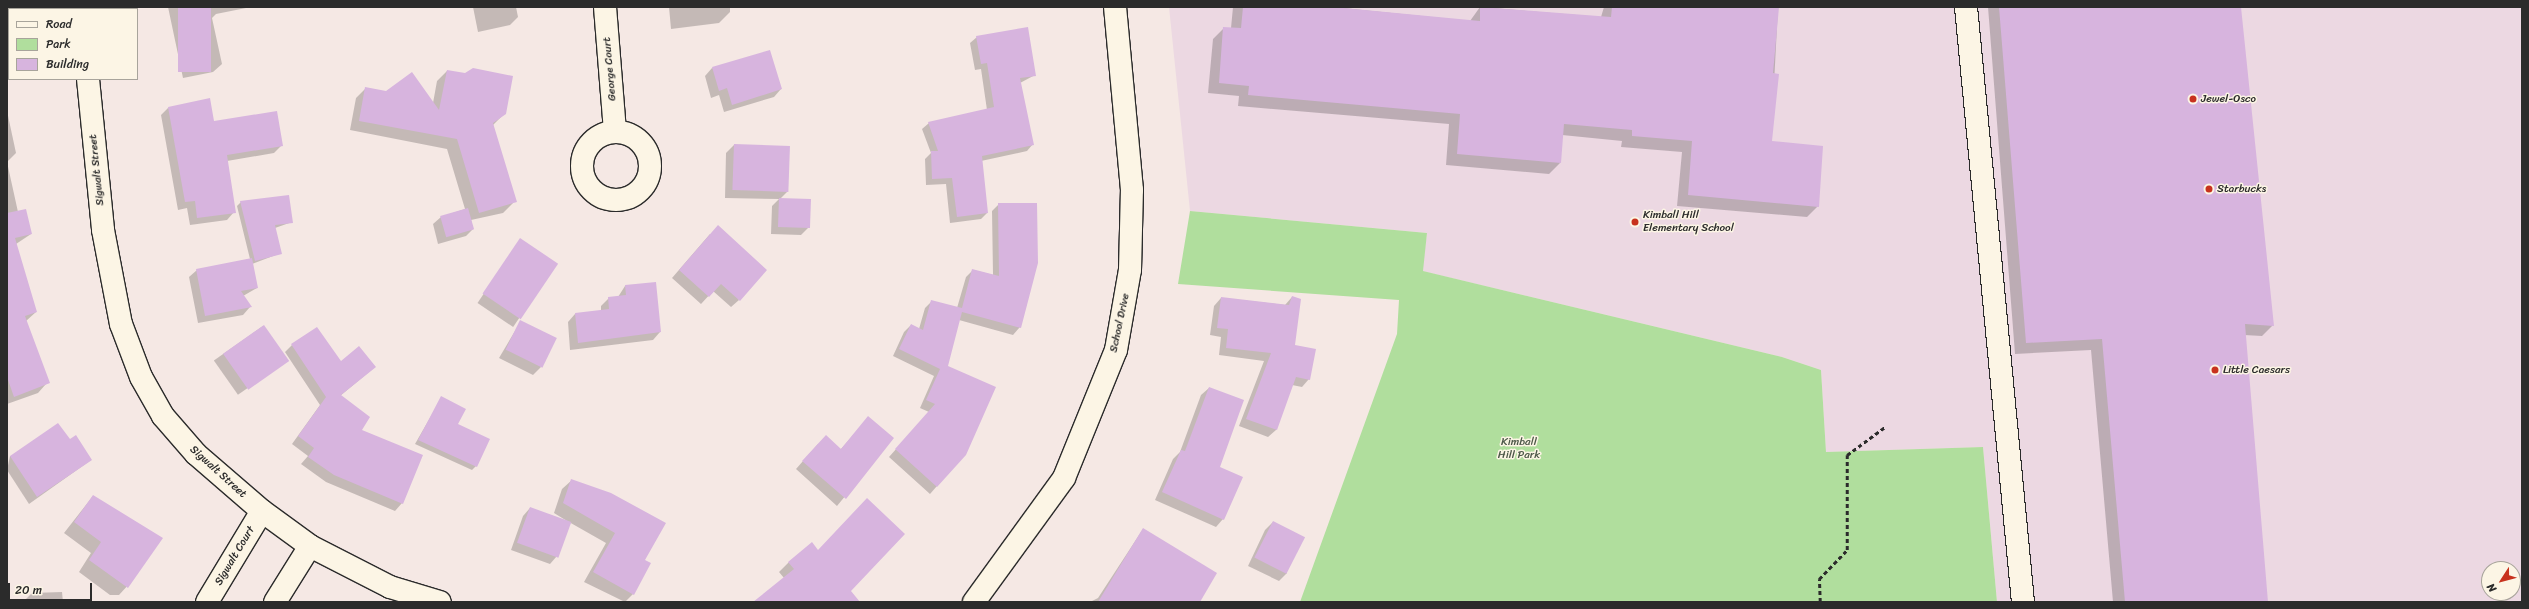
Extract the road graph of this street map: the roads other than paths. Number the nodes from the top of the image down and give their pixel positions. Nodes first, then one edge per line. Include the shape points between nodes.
1 (606, 7) edge
2 (1115, 7) edge
3 (1966, 7) edge
4 (88, 80) edge
5 (615, 131) dead end
6 (262, 511) junction
7 (310, 546) junction
8 (207, 602) edge
9 (275, 602) edge
10 (440, 602) edge
11 (974, 602) edge
12 (2023, 602) edge

1 - 5 street, George Court
2 - 11 street, School Drive via 1132,190 1130,270 1116,350 1064,478
3 - 12 street
4 - 6 street, Sigwalt Street via 104,230 121,324 141,377 162,416 196,454
6 - 7 street, Sigwalt Street
6 - 8 street, Sigwalt Court
7 - 9 street
7 - 10 street, Sigwalt Street via 390,587

